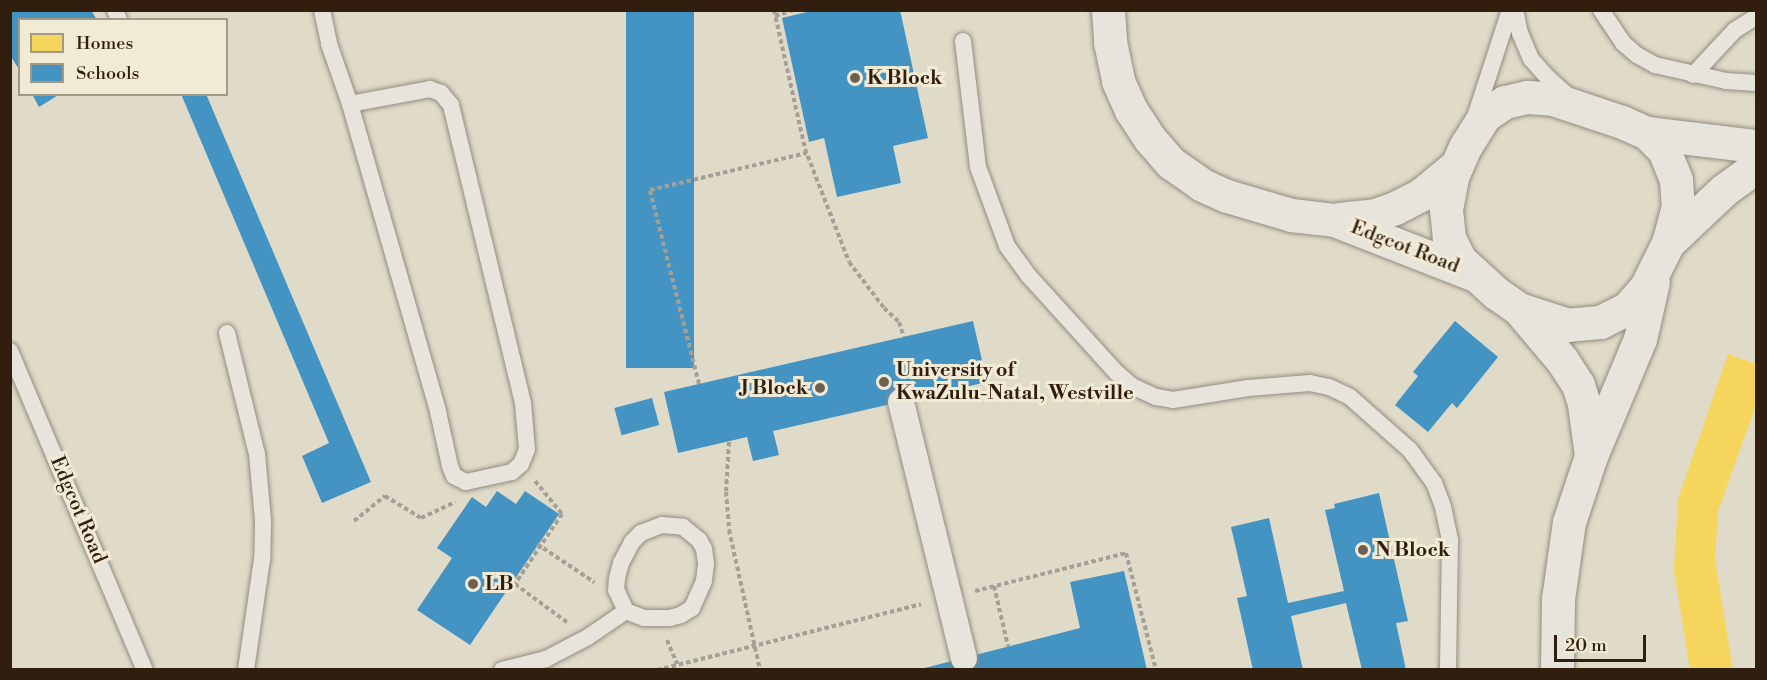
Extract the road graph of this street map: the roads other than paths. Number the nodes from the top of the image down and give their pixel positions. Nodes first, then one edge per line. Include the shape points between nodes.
1 (322, 10) edge
2 (1108, 10) edge
3 (1510, 10) edge
4 (1515, 10) edge
5 (1601, 10) edge
6 (1756, 17) edge
7 (963, 40) dead end
8 (1693, 75) junction
9 (1756, 83) edge
10 (350, 104) junction
11 (1584, 110) junction
12 (1647, 133) junction
13 (1756, 146) edge
14 (1461, 156) junction
15 (1756, 167) edge
16 (1334, 220) junction
17 (1662, 255) junction
18 (1476, 275) junction
19 (1519, 309) junction
20 (227, 333) dead end
21 (10, 351) edge
22 (901, 402) dead end
23 (1591, 456) junction
24 (622, 605) junction
25 (964, 658) dead end
26 (145, 669) edge
27 (246, 669) edge
28 (506, 669) edge
29 (1448, 669) edge
30 (1557, 669) edge

1 - 10 lane via 329,45
2 - 16 street, Edgcot Road via 1118,81 1131,110 1171,163 1202,185 1227,196 1290,215
3 - 14 lane
4 - 11 lane via 1531,59
5 - 8 lane via 1623,43 1637,55 1656,65
6 - 8 lane via 1736,30
7 - 29 lane via 978,167 1007,246 1117,374 1132,387 1173,400 1248,388 1310,383 1329,387 1350,397 1410,450 1434,483 1450,541
8 - 9 lane
10 - 10 lane via 454,476 466,482 512,472 521,464 526,449 523,403 451,105 441,93 430,89
11 - 12 street
11 - 14 street via 1553,99 1527,97 1505,102 1484,116
12 - 13 street
12 - 17 street via 1664,150 1676,180 1678,207
14 - 16 street, Edgcot Road via 1422,194 1395,208 1375,215
14 - 18 street via 1446,209 1449,238 1460,260
15 - 17 street via 1724,190
16 - 18 street, Edgcot Road
17 - 19 street via 1646,286 1628,308 1600,322 1568,325
17 - 23 street via 1640,339
18 - 19 street
19 - 23 street via 1578,385
20 - 27 lane via 257,454 263,520 262,560
21 - 26 lane, Edgcot Road
22 - 25 street, bridge
23 - 30 street via 1569,522 1558,599
24 - 24 lane via 617,578 621,562 641,533 672,525 683,527 699,540 706,564 701,593 692,608 681,615 657,619
24 - 28 lane via 588,637 546,659

